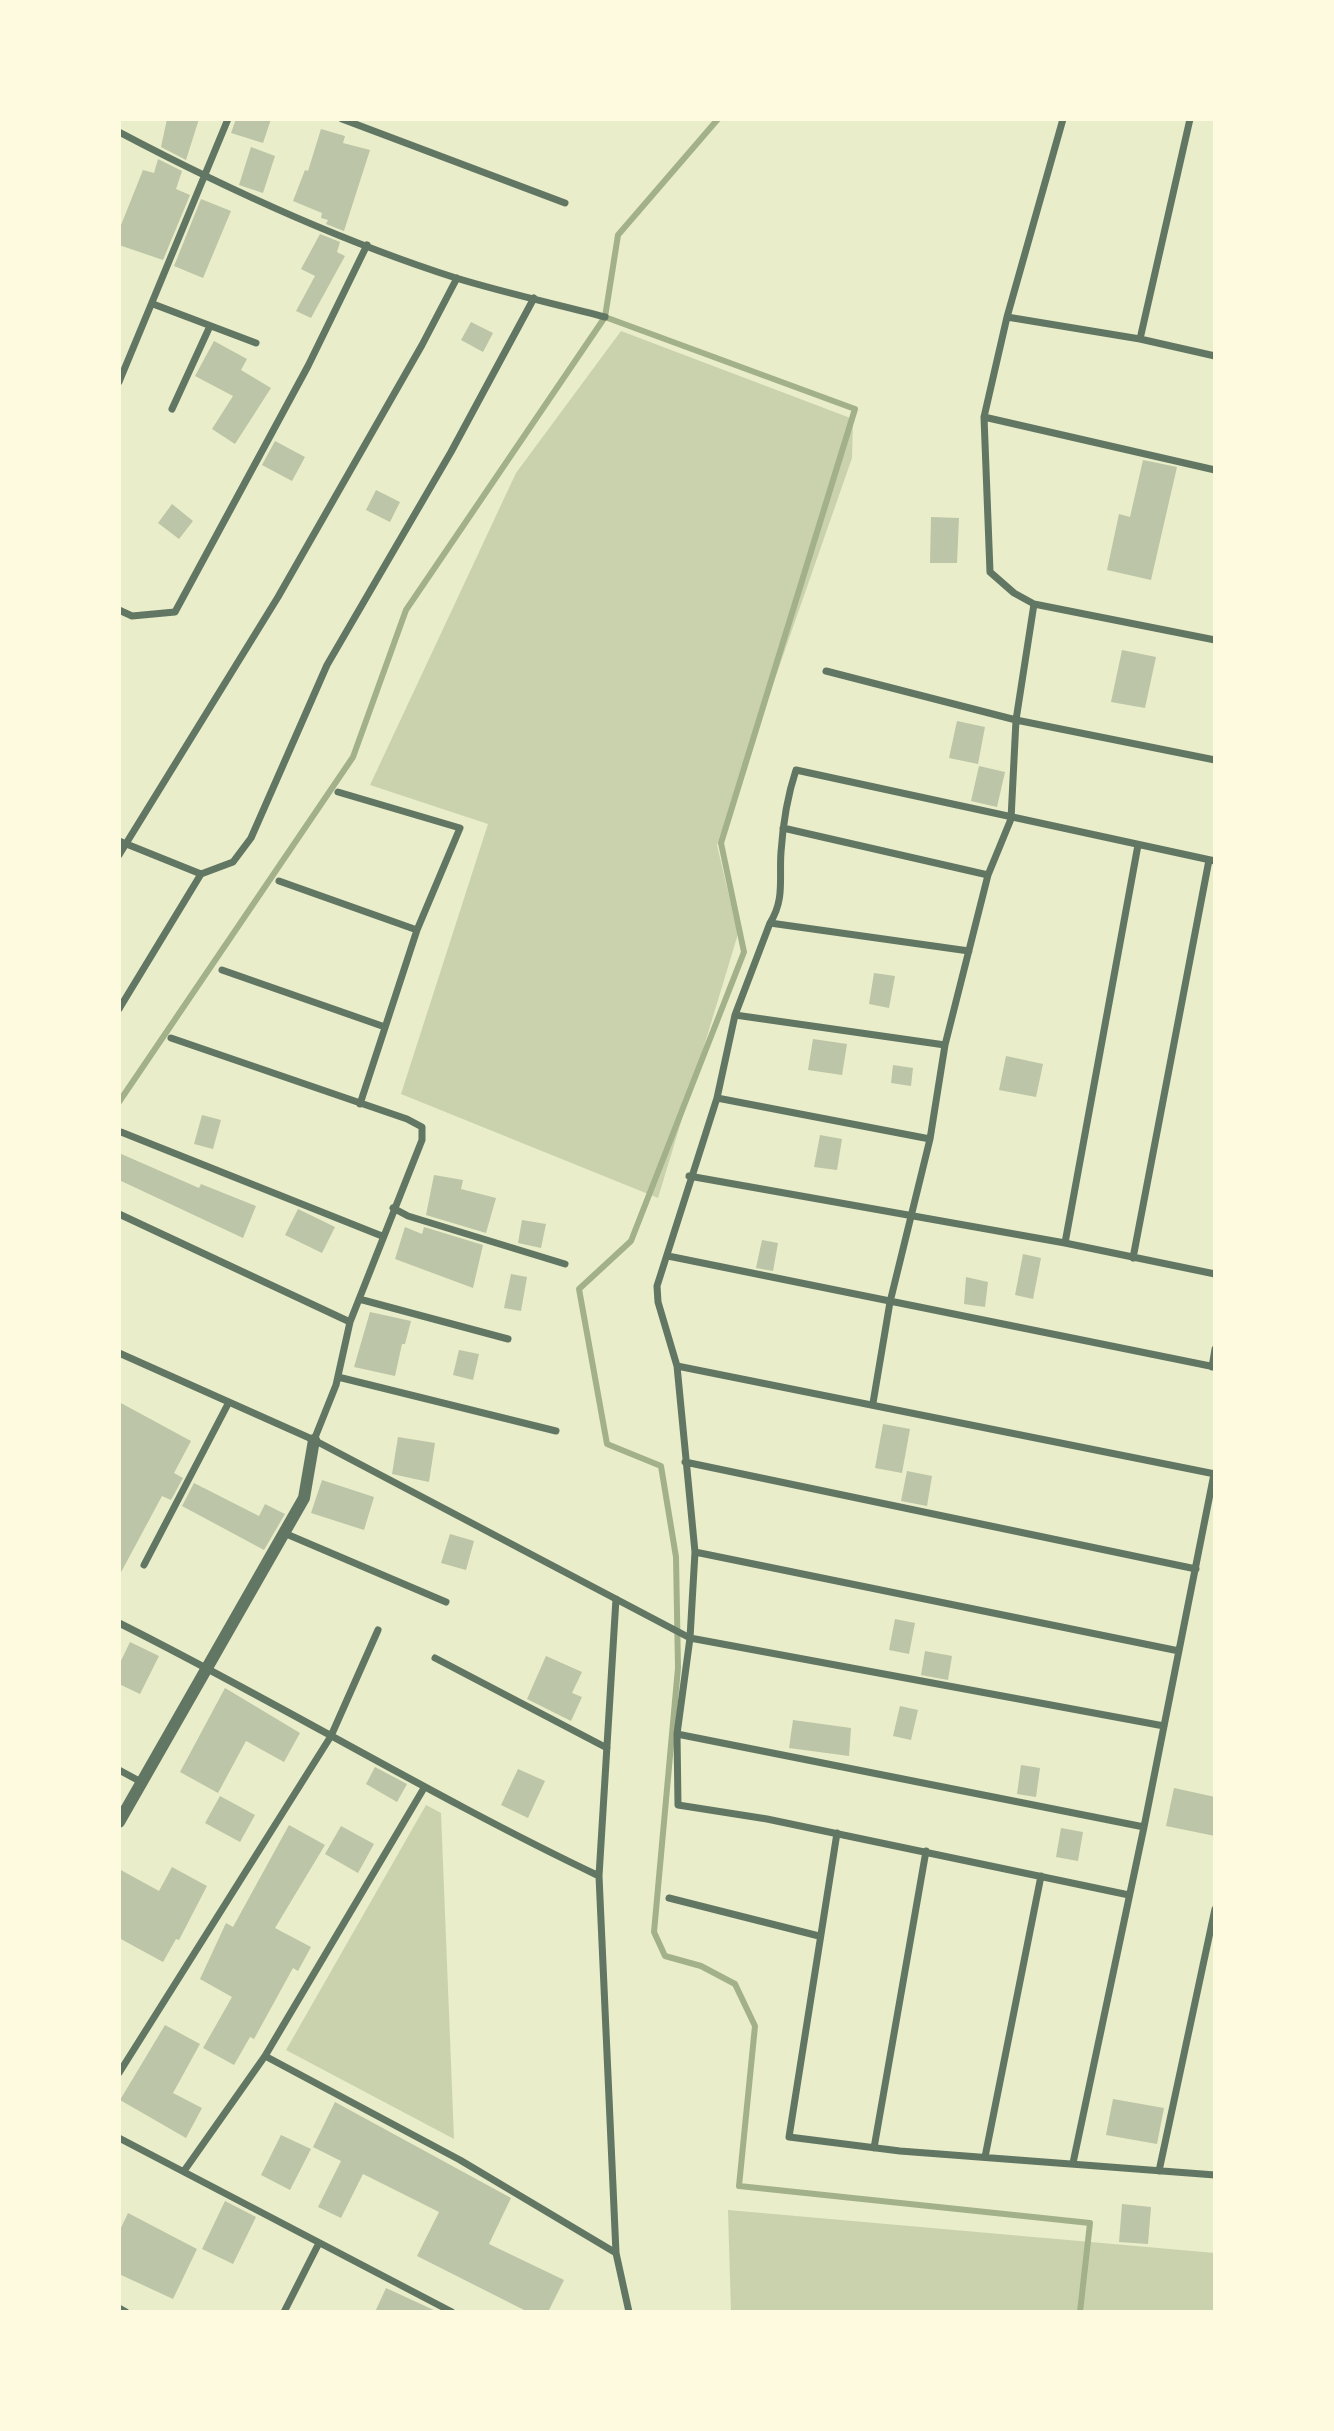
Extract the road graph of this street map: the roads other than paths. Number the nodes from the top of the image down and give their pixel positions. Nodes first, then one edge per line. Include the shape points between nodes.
1 (228, 119) edge
2 (342, 119) edge
3 (1063, 119) edge
4 (1190, 119) edge
5 (119, 132) edge
6 (205, 177) junction
7 (565, 203) dead end
8 (367, 245) junction
9 (457, 278) junction
10 (534, 298) junction
11 (153, 304) junction
12 (605, 317) dead end
13 (1007, 317) junction
14 (210, 326) junction
15 (1140, 339) junction
16 (256, 343) dead end
17 (1215, 356) edge
18 (119, 382) edge
19 (172, 408) dead end
20 (984, 416) junction
21 (1215, 470) edge
22 (1034, 604) junction
23 (119, 610) edge
24 (1215, 640) edge
25 (826, 671) dead end
26 (1016, 720) junction
27 (1215, 760) edge
28 (338, 792) dead end
29 (1012, 819) junction
30 (783, 828) junction
31 (122, 843) edge
32 (1138, 845) junction
33 (119, 855) edge
34 (1212, 861) edge
35 (201, 874) junction
36 (988, 875) junction
37 (279, 881) dead end
38 (770, 923) junction
39 (417, 930) junction
40 (969, 951) junction
41 (222, 970) dead end
42 (119, 1009) edge
43 (735, 1015) junction
44 (385, 1027) junction
45 (171, 1038) dead end
46 (945, 1045) junction
47 (717, 1098) junction
48 (360, 1104) junction
49 (121, 1132) dead end
50 (930, 1139) junction
51 (689, 1176) junction
52 (393, 1208) junction
53 (119, 1214) edge
54 (912, 1215) junction
55 (382, 1236) junction
56 (1065, 1243) junction
57 (668, 1256) junction
58 (1133, 1258) junction
59 (565, 1264) dead end
60 (1215, 1274) edge
61 (359, 1299) junction
62 (890, 1302) junction
63 (350, 1322) junction
64 (508, 1339) dead end
65 (1215, 1349) edge
66 (120, 1354) edge
67 (677, 1366) junction
68 (1213, 1367) edge
69 (338, 1377) junction
70 (229, 1402) junction
71 (873, 1404) junction
72 (556, 1431) dead end
73 (314, 1440) junction
74 (685, 1462) junction
75 (1214, 1474) edge
76 (284, 1533) junction
77 (695, 1552) junction
78 (144, 1565) dead end
79 (1196, 1569) junction
80 (616, 1599) junction
81 (446, 1602) dead end
82 (119, 1623) edge
83 (378, 1630) dead end
84 (688, 1637) junction
85 (1179, 1651) junction
86 (435, 1658) dead end
87 (207, 1667) junction
88 (1164, 1726) junction
89 (677, 1734) junction
90 (331, 1736) junction
91 (607, 1748) junction
92 (119, 1770) edge
93 (143, 1783) junction
94 (424, 1788) junction
95 (119, 1822) edge
96 (1144, 1827) junction
97 (836, 1833) junction
98 (926, 1851) junction
99 (599, 1876) junction
100 (1041, 1876) junction
101 (1129, 1895) junction
102 (669, 1898) dead end
103 (1215, 1909) edge
104 (818, 1936) junction
105 (265, 2056) junction
106 (119, 2073) edge
107 (119, 2138) edge
108 (874, 2148) junction
109 (985, 2157) junction
110 (1073, 2164) junction
111 (184, 2171) junction
112 (1159, 2171) junction
113 (1215, 2175) edge
114 (319, 2243) junction
115 (617, 2253) junction
116 (119, 2308) edge
117 (126, 2312) edge
118 (284, 2312) edge
119 (452, 2312) edge
120 (629, 2312) edge

1 - 6 street
2 - 7 street
3 - 13 street
4 - 15 street
5 - 6 street
6 - 8 street
6 - 11 street
8 - 9 street
8 - 23 street via 308,366 175,612 132,616
9 - 10 street
9 - 31 street via 278,597
10 - 12 street
10 - 35 street via 327,665 251,838 233,862
11 - 14 street
11 - 18 street
13 - 15 street
13 - 20 street
14 - 16 street
14 - 19 street
15 - 17 street
20 - 21 street
20 - 22 street via 990,572
22 - 24 street
22 - 26 street
25 - 26 street
26 - 27 street
26 - 29 street
28 - 39 street via 460,828
29 - 30 street via 796,770
29 - 32 street
29 - 36 street
30 - 36 street
30 - 38 street via 782,889
31 - 33 street
31 - 35 street
32 - 34 street
32 - 56 street
34 - 58 street
35 - 42 street
36 - 40 street
37 - 39 street
38 - 40 street
38 - 43 street
39 - 44 street
40 - 46 street
41 - 44 street
43 - 46 street
43 - 47 street
44 - 48 street
45 - 48 street
46 - 50 street
47 - 50 street
47 - 51 street
48 - 52 street via 422,1127 422,1140
49 - 55 street
50 - 54 street
51 - 54 street
51 - 57 street
52 - 55 street
52 - 59 street
53 - 63 street
54 - 56 street
54 - 62 street
55 - 61 street
56 - 58 street
57 - 62 street
57 - 67 street via 659,1278 658,1302
58 - 60 street
61 - 63 street
61 - 64 street
62 - 68 street
62 - 71 street
63 - 69 street
65 - 68 street
66 - 70 street
67 - 71 street
67 - 74 street
69 - 72 street
69 - 73 street
70 - 73 street
70 - 78 street
71 - 75 street
73 - 76 street via 304,1498
73 - 80 street
74 - 77 street
74 - 79 street
75 - 79 street
76 - 81 street
76 - 87 street
77 - 84 street
77 - 85 street
79 - 85 street
80 - 84 street
80 - 91 street
82 - 87 street
83 - 90 street
84 - 88 street
84 - 89 street
85 - 88 street
86 - 91 street
87 - 90 street
87 - 93 street
88 - 96 street
89 - 96 street
89 - 97 street via 678,1805
90 - 94 street
90 - 106 street
91 - 99 street
92 - 93 street
93 - 95 street
94 - 99 street
94 - 105 street
96 - 101 street
97 - 98 street
97 - 104 street
98 - 100 street
98 - 108 street
99 - 115 street
100 - 101 street
100 - 109 street
101 - 110 street
102 - 104 street
103 - 112 street
104 - 108 street via 789,2137
105 - 111 street
105 - 115 street via 460,2160
107 - 111 street
108 - 109 street
109 - 110 street
110 - 112 street
111 - 114 street
112 - 113 street
114 - 118 street
114 - 119 street
115 - 120 street
116 - 117 street

